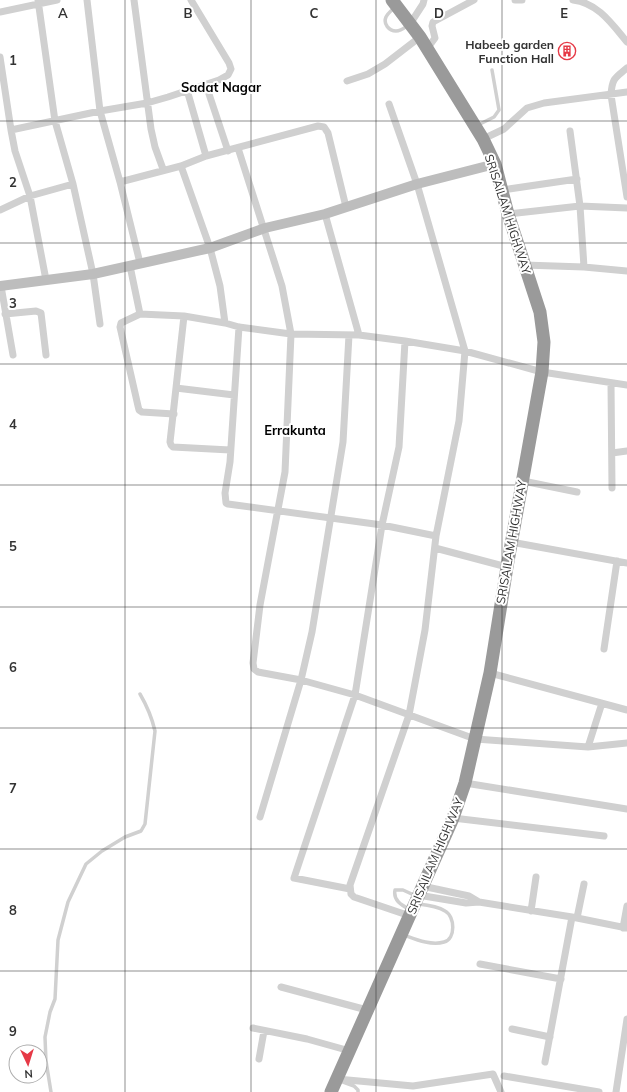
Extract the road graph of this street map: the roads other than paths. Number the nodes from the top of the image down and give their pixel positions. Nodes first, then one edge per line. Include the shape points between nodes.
1 (57, 0) edge
2 (87, 0) edge
3 (134, 0) edge
4 (191, 0) edge
5 (424, 0) edge
6 (474, 0) edge
7 (514, 0) edge
8 (522, 0) edge
9 (573, 0) edge
10 (39, 2) edge
11 (394, 3) edge
12 (0, 12) edge
13 (410, 24) junction
14 (420, 37) junction
15 (627, 42) edge
16 (427, 49) junction
17 (0, 57) edge
18 (627, 68) edge
19 (492, 70) dead end
20 (347, 81) dead end
21 (206, 85) junction
22 (187, 90) junction
23 (627, 92) edge
24 (611, 95) junction
25 (147, 103) junction
26 (389, 104) dead end
27 (4, 108) edge
28 (100, 111) junction
29 (55, 121) junction
30 (475, 126) junction
31 (10, 130) junction
32 (570, 131) dead end
33 (483, 139) junction
34 (238, 148) junction
35 (228, 151) junction
36 (206, 156) junction
37 (495, 164) junction
38 (180, 166) junction
39 (164, 170) junction
40 (577, 179) junction
41 (120, 182) junction
42 (73, 184) junction
43 (417, 184) junction
44 (502, 190) junction
45 (30, 196) junction
46 (627, 197) edge
47 (580, 206) junction
48 (346, 207) junction
49 (627, 208) edge
50 (0, 210) edge
51 (325, 214) junction
52 (508, 214) junction
53 (265, 228) junction
54 (210, 248) junction
55 (135, 264) junction
56 (524, 265) junction
57 (584, 267) junction
58 (627, 271) edge
59 (93, 274) junction
60 (46, 280) junction
61 (1, 286) edge
62 (5, 314) junction
63 (140, 314) junction
64 (184, 316) junction
65 (225, 323) junction
66 (100, 324) dead end
67 (239, 327) junction
68 (291, 334) junction
69 (349, 335) junction
70 (359, 335) junction
71 (405, 341) junction
72 (465, 351) junction
73 (13, 355) dead end
74 (46, 355) dead end
75 (542, 372) junction
76 (611, 383) junction
77 (627, 385) edge
78 (176, 388) junction
79 (234, 395) junction
80 (174, 414) junction
81 (230, 450) junction
82 (627, 451) edge
83 (612, 453) junction
84 (523, 481) junction
85 (612, 488) dead end
86 (577, 492) dead end
87 (277, 510) junction
88 (330, 519) junction
89 (382, 525) junction
90 (436, 536) junction
91 (511, 542) junction
92 (435, 548) junction
93 (617, 562) junction
94 (627, 563) edge
95 (506, 567) junction
96 (604, 648) dead end
97 (490, 673) junction
98 (301, 680) junction
99 (140, 694) dead end
100 (355, 695) junction
101 (602, 703) junction
102 (627, 710) edge
103 (409, 715) junction
104 (475, 739) junction
105 (627, 743) edge
106 (588, 747) junction
107 (465, 783) junction
108 (627, 807) edge
109 (260, 817) dead end
110 (452, 818) junction
111 (604, 836) dead end
112 (536, 877) dead end
113 (584, 884) dead end
114 (350, 889) junction
115 (416, 901) junction
116 (627, 906) edge
117 (531, 911) junction
118 (575, 918) junction
119 (625, 928) edge
120 (401, 934) junction
121 (480, 964) dead end
122 (561, 978) junction
123 (281, 987) dead end
124 (367, 1010) junction
125 (627, 1019) edge
126 (253, 1028) dead end
127 (512, 1029) dead end
128 (264, 1031) junction
129 (550, 1037) junction
130 (350, 1051) junction
131 (259, 1058) dead end
132 (545, 1062) dead end
133 (504, 1076) dead end
134 (337, 1079) junction
135 (413, 1089) edge
136 (577, 1090) edge
137 (51, 1092) edge
138 (331, 1092) edge
139 (358, 1092) edge
140 (501, 1092) edge
141 (599, 1092) edge
142 (616, 1092) edge

1 - 10 street
2 - 28 street
3 - 25 street
4 - 21 street via 231,69 228,75
5 - 13 street
6 - 16 street via 433,22 435,38
7 - 8 street
9 - 15 street via 593,6
10 - 12 street
10 - 29 street
11 - 13 highway, SRISAILAM HIGHWAY
11 - 13 lane via 387,14 387,27 396,31
13 - 14 highway, SRISAILAM HIGHWAY
14 - 16 highway, SRISAILAM HIGHWAY
14 - 20 street via 385,64 368,74
16 - 30 highway, SRISAILAM HIGHWAY
17 - 27 street
18 - 24 street via 616,76
19 - 30 lane via 499,110 494,117
21 - 22 street
21 - 35 street
22 - 25 street
22 - 36 street
23 - 24 street
24 - 33 street via 544,103 527,108 504,129
24 - 46 street
25 - 28 street
25 - 39 street via 155,147
26 - 43 street
27 - 31 street
28 - 29 street
28 - 41 street
29 - 31 street
29 - 42 street
30 - 33 highway, SRISAILAM HIGHWAY
31 - 45 street
32 - 40 street
33 - 37 highway, SRISAILAM HIGHWAY
34 - 35 street
34 - 48 street via 312,127 324,127 328,133
34 - 53 street
35 - 36 street
36 - 38 street
37 - 43 street
37 - 44 highway, SRISAILAM HIGHWAY
38 - 39 street
38 - 54 street
39 - 41 street
40 - 44 street
40 - 47 street
41 - 55 street
42 - 45 street
42 - 59 street
43 - 48 street
43 - 72 street
44 - 52 highway, SRISAILAM HIGHWAY
45 - 50 street
45 - 60 street
47 - 49 street
47 - 52 street
47 - 57 street
48 - 51 street
51 - 53 street
51 - 70 street
52 - 56 highway, SRISAILAM HIGHWAY
53 - 54 street
53 - 68 street via 282,286
54 - 55 street
54 - 65 street via 220,286
55 - 59 street
55 - 63 street
56 - 57 street
56 - 75 highway, SRISAILAM HIGHWAY via 540,312 544,342
57 - 58 street
59 - 60 street
59 - 66 street
60 - 61 street
61 - 62 street
62 - 73 street
62 - 74 street via 36,311 41,313
63 - 64 street
63 - 80 street via 126,319 120,327 138,406 142,412
64 - 65 street
64 - 78 street
65 - 67 street
67 - 68 street
67 - 79 street
68 - 69 street
68 - 87 street via 285,472
69 - 70 street
69 - 88 street via 343,442
70 - 71 street
71 - 72 street
71 - 89 street via 398,447
72 - 75 street
72 - 90 street via 459,421
75 - 76 street
75 - 84 highway, SRISAILAM HIGHWAY
76 - 77 street
76 - 83 street
78 - 79 street
78 - 80 street
79 - 81 street
80 - 81 street via 170,442 174,447
81 - 87 street via 226,502
82 - 83 street
83 - 85 street
84 - 86 street
84 - 91 highway, SRISAILAM HIGHWAY
87 - 88 street
87 - 98 street via 260,605 253,666 258,672
88 - 89 street
88 - 98 street via 312,632
89 - 90 street
89 - 100 street
90 - 92 street
91 - 93 street
91 - 95 highway, SRISAILAM HIGHWAY
92 - 95 street
92 - 103 street via 425,630
93 - 94 street
93 - 96 street
95 - 97 highway, SRISAILAM HIGHWAY
97 - 101 street
97 - 104 highway, SRISAILAM HIGHWAY
98 - 100 street
98 - 109 street
99 - 137 lane via 155,731 145,824 141,831 102,851 86,864 68,902 58,940 55,999 45,1037
100 - 103 street
100 - 114 street via 294,878
101 - 102 street
101 - 106 street
103 - 104 street
103 - 114 street
104 - 106 street
104 - 107 highway, SRISAILAM HIGHWAY
105 - 106 street
107 - 108 street
107 - 110 highway, SRISAILAM HIGHWAY
110 - 111 street
110 - 115 highway, SRISAILAM HIGHWAY
112 - 117 street
113 - 118 street
114 - 115 street via 354,897
115 - 115 lane via 397,901 395,890 403,890
115 - 117 street via 479,902
115 - 120 highway, SRISAILAM HIGHWAY
115 - 120 lane via 447,911 451,916 451,936 447,941 438,943
116 - 119 street
117 - 118 street
118 - 119 street
118 - 122 street
120 - 124 highway, SRISAILAM HIGHWAY
121 - 122 street
122 - 129 street
123 - 124 street
124 - 130 highway, SRISAILAM HIGHWAY
125 - 142 street
126 - 128 street
127 - 129 street
128 - 130 street
128 - 131 street
129 - 132 street
130 - 134 highway, SRISAILAM HIGHWAY
133 - 136 street
134 - 135 street
134 - 138 highway, SRISAILAM HIGHWAY
134 - 139 lane via 354,1086
135 - 140 street via 494,1074
136 - 141 street

